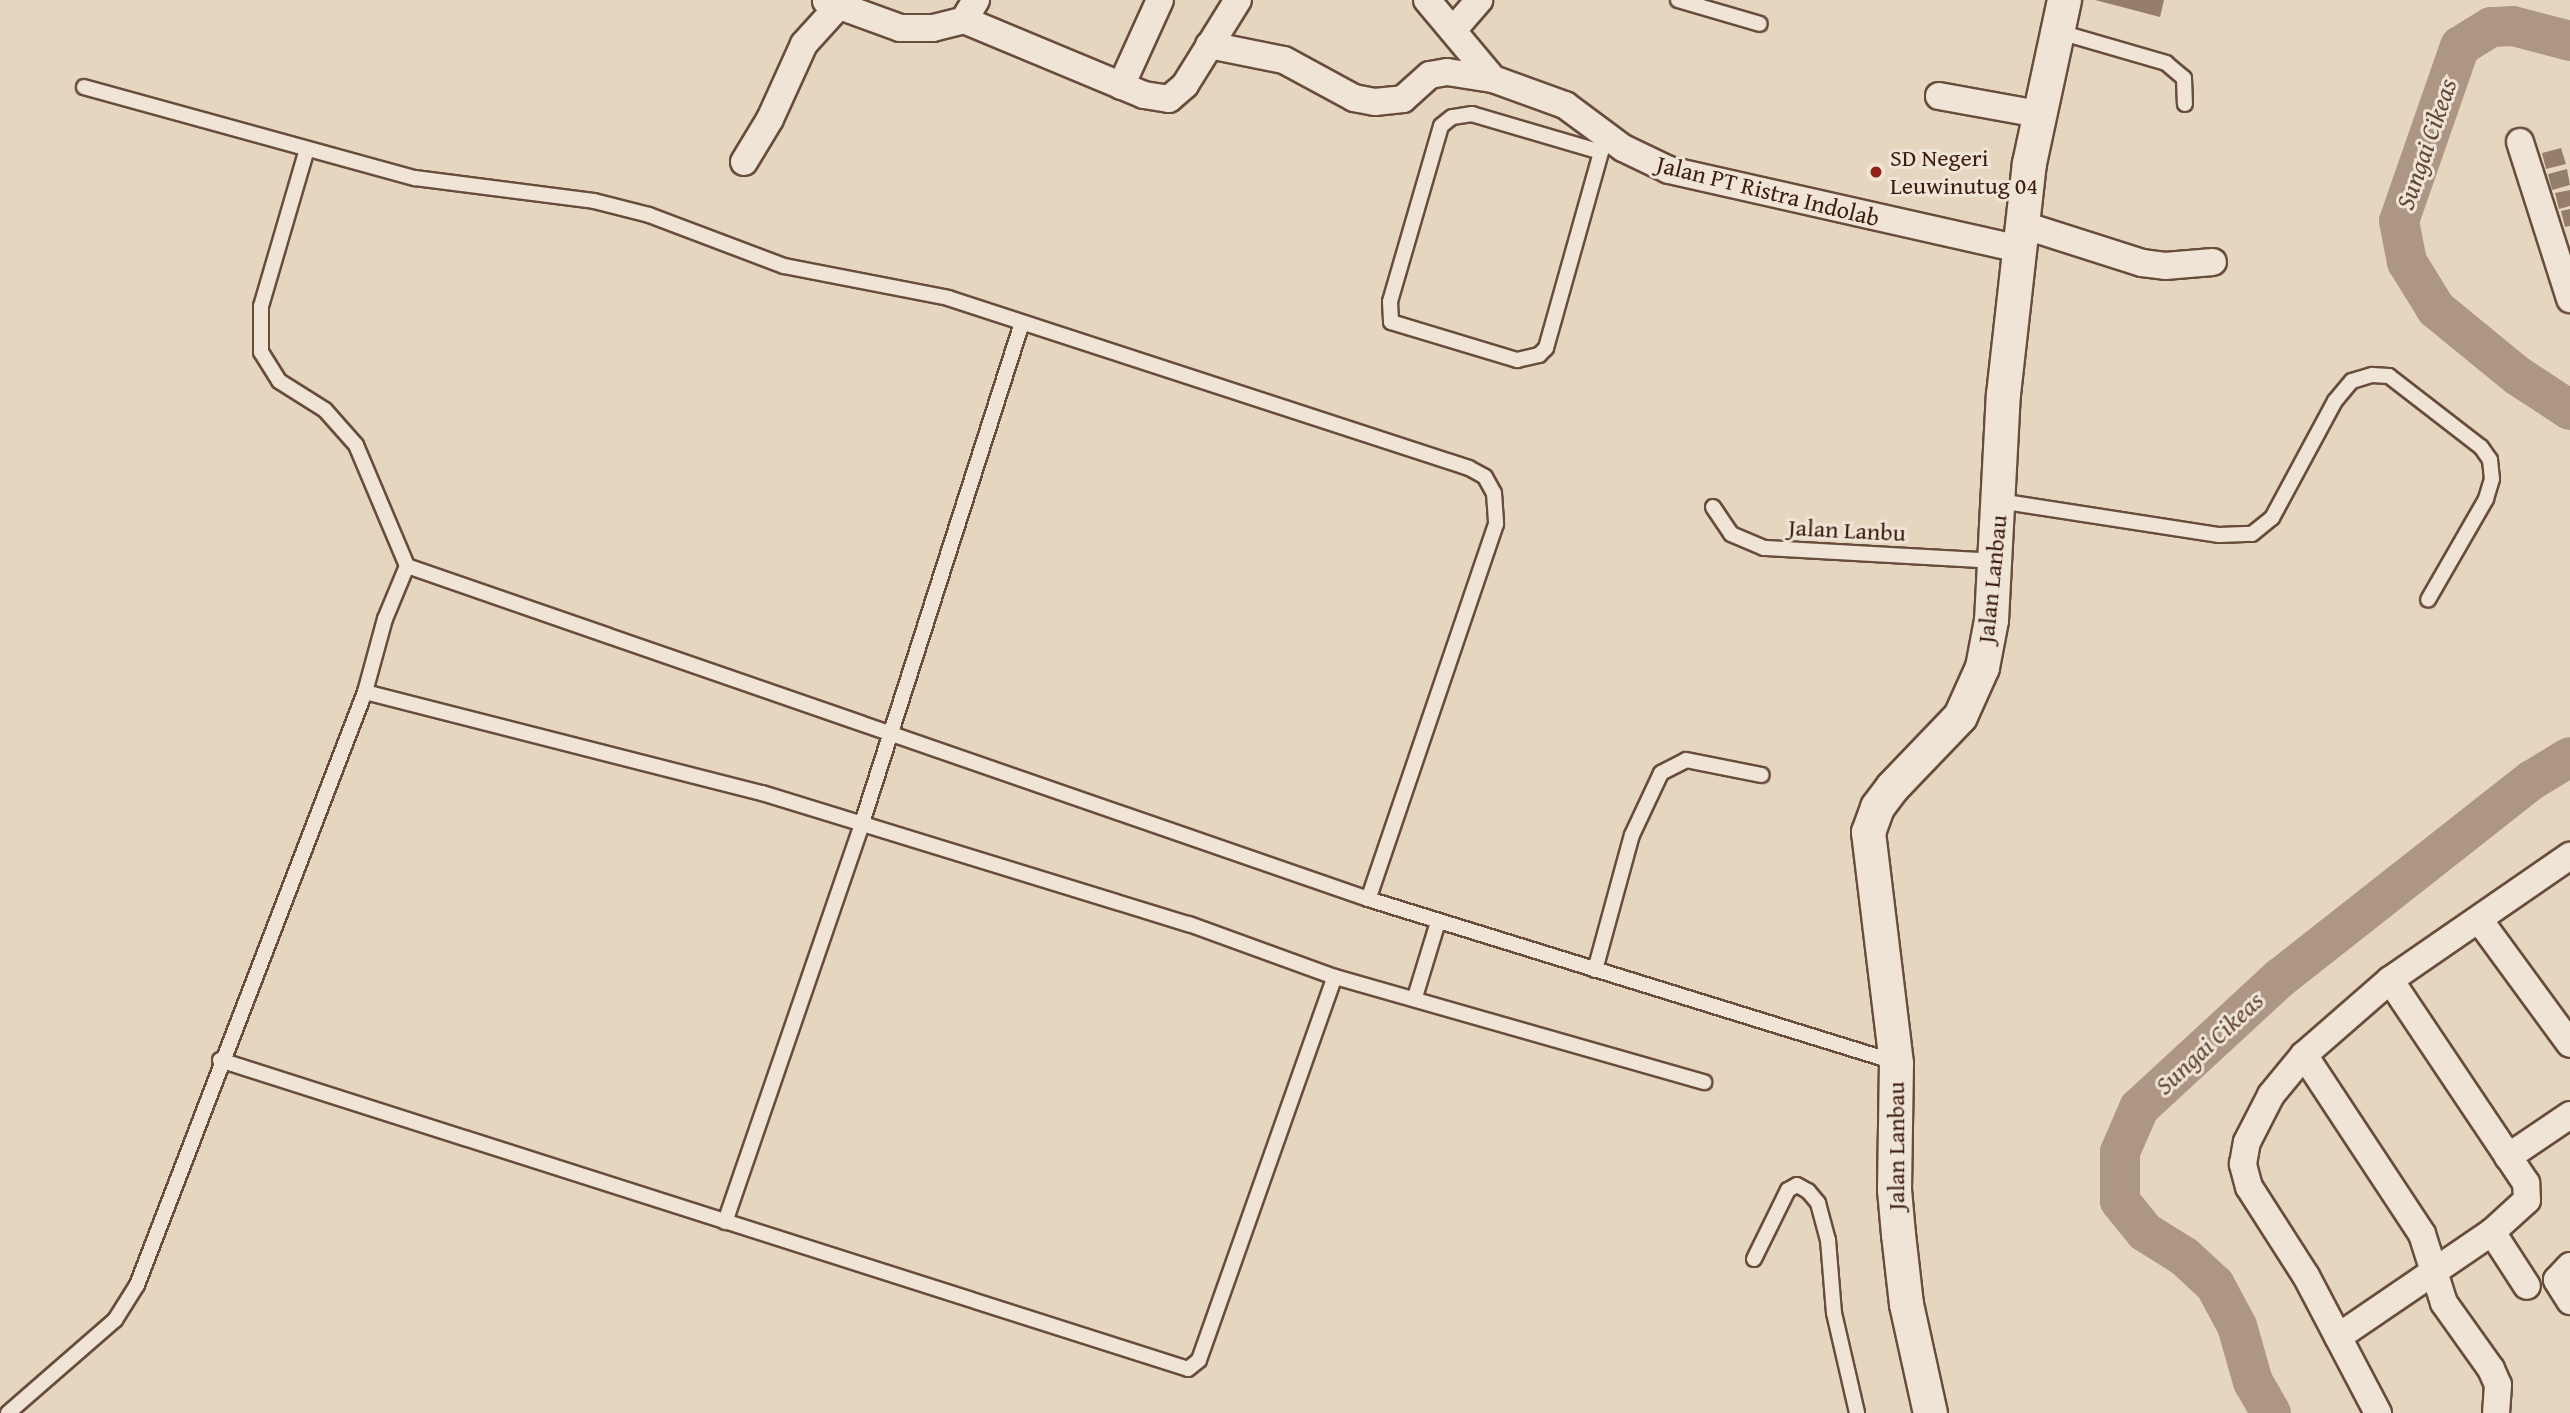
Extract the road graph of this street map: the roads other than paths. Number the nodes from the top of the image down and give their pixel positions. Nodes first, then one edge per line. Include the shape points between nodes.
1 (1160, 0) edge
2 (1238, 0) edge
3 (1427, 0) edge
4 (1479, 0) edge
5 (1678, 0) edge
6 (836, 3) edge
7 (970, 10) edge
8 (2060, 15) edge
9 (1760, 24) dead end
10 (1455, 28) junction
11 (1209, 45) junction
12 (1493, 79) junction
13 (1121, 86) junction
14 (83, 87) dead end
15 (1938, 96) dead end
16 (2185, 104) dead end
17 (2038, 114) junction
18 (2520, 142) dead end
19 (1603, 143) junction
20 (307, 149) junction
21 (744, 162) dead end
22 (2021, 237) junction
23 (2213, 262) dead end
24 (2570, 299) edge
25 (1022, 323) junction
26 (1999, 501) junction
27 (1713, 507) dead end
28 (1997, 561) junction
29 (407, 566) junction
30 (2428, 600) dead end
31 (365, 692) junction
32 (890, 733) junction
33 (1762, 775) dead end
34 (862, 823) junction
35 (2570, 856) edge
36 (1368, 899) junction
37 (2480, 921) junction
38 (1438, 922) junction
39 (1595, 970) junction
40 (1335, 977) junction
41 (2390, 980) junction
42 (1415, 998) junction
43 (2570, 1044) edge
44 (2304, 1055) junction
45 (220, 1060) junction
46 (1896, 1063) junction
47 (1704, 1082) dead end
48 (2570, 1115) edge
49 (2508, 1157) junction
50 (725, 1222) junction
51 (2492, 1232) junction
52 (1754, 1259) dead end
53 (2570, 1266) edge
54 (2434, 1269) junction
55 (2527, 1286) dead end
56 (2570, 1301) edge
57 (2337, 1336) junction
58 (8, 1413) edge
59 (1857, 1413) edge
60 (1930, 1413) edge
61 (2378, 1413) edge
62 (2496, 1413) edge

1 - 13 street
2 - 11 street
3 - 10 street
4 - 10 street
5 - 9 lane
6 - 7 street via 900,28 933,28
6 - 21 street via 804,44 770,119
7 - 13 street
8 - 16 lane via 2166,63 2184,78
8 - 17 street, Jalan Lanbau
10 - 12 street
11 - 12 street, Jalan PT Ristra Indolab via 1284,60 1354,98 1375,102 1403,99 1430,75 1447,72
11 - 13 street via 1177,96 1160,99
12 - 19 street, Jalan PT Ristra Indolab via 1555,100
14 - 20 lane
15 - 17 street
17 - 22 street, Jalan Lanbau
18 - 24 street
19 - 19 lane via 1546,348 1539,355 1517,360 1391,322 1390,302 1441,126 1452,117 1472,114
19 - 22 street, Jalan PT Ristra Indolab via 1718,184
20 - 25 lane via 445,184 620,207 784,266 948,299
20 - 29 lane via 261,306 261,352 279,381 325,410 356,444
22 - 23 street, Jalan PT Ristra Indolab via 2165,266
22 - 26 street, Jalan Lanbau via 2003,394
25 - 32 lane
25 - 36 lane via 1469,468 1485,478 1494,493 1496,524
26 - 28 street, Jalan Lanbau
26 - 30 lane via 2219,535 2252,534 2272,518 2335,401 2352,382 2372,375 2389,376 2481,447 2490,460 2492,479 2486,499
27 - 28 lane, Jalan Lanbu via 1731,534 1764,548
28 - 46 street, Jalan Lanbau via 1992,620 1970,698 1944,736 1892,787 1877,807 1868,832
29 - 31 lane via 385,619
29 - 32 lane
31 - 34 lane
31 - 45 lane
32 - 34 lane
32 - 36 lane
33 - 39 lane via 1686,760 1661,772 1632,835
34 - 40 lane via 1189,924
34 - 50 lane
35 - 37 street
36 - 38 lane
37 - 41 street
37 - 43 street
38 - 39 lane
38 - 42 lane
39 - 46 lane
40 - 42 lane
40 - 50 lane via 1193,1367 1184,1369
41 - 44 street
41 - 49 street
42 - 47 lane
44 - 54 street via 2422,1234
44 - 57 street via 2256,1121 2244,1164 2249,1186 2306,1276
45 - 50 lane
45 - 58 lane via 130,1299 93,1341
46 - 60 street, Jalan Lanbau via 1898,1234 1906,1304
48 - 49 street
49 - 51 street via 2526,1183 2527,1200
51 - 54 street
51 - 55 street
52 - 59 lane via 1788,1190 1797,1185 1808,1191 1818,1203 1828,1240 1834,1312
53 - 56 street via 2557,1280
54 - 57 street
54 - 62 street via 2444,1303 2498,1385
57 - 61 street

